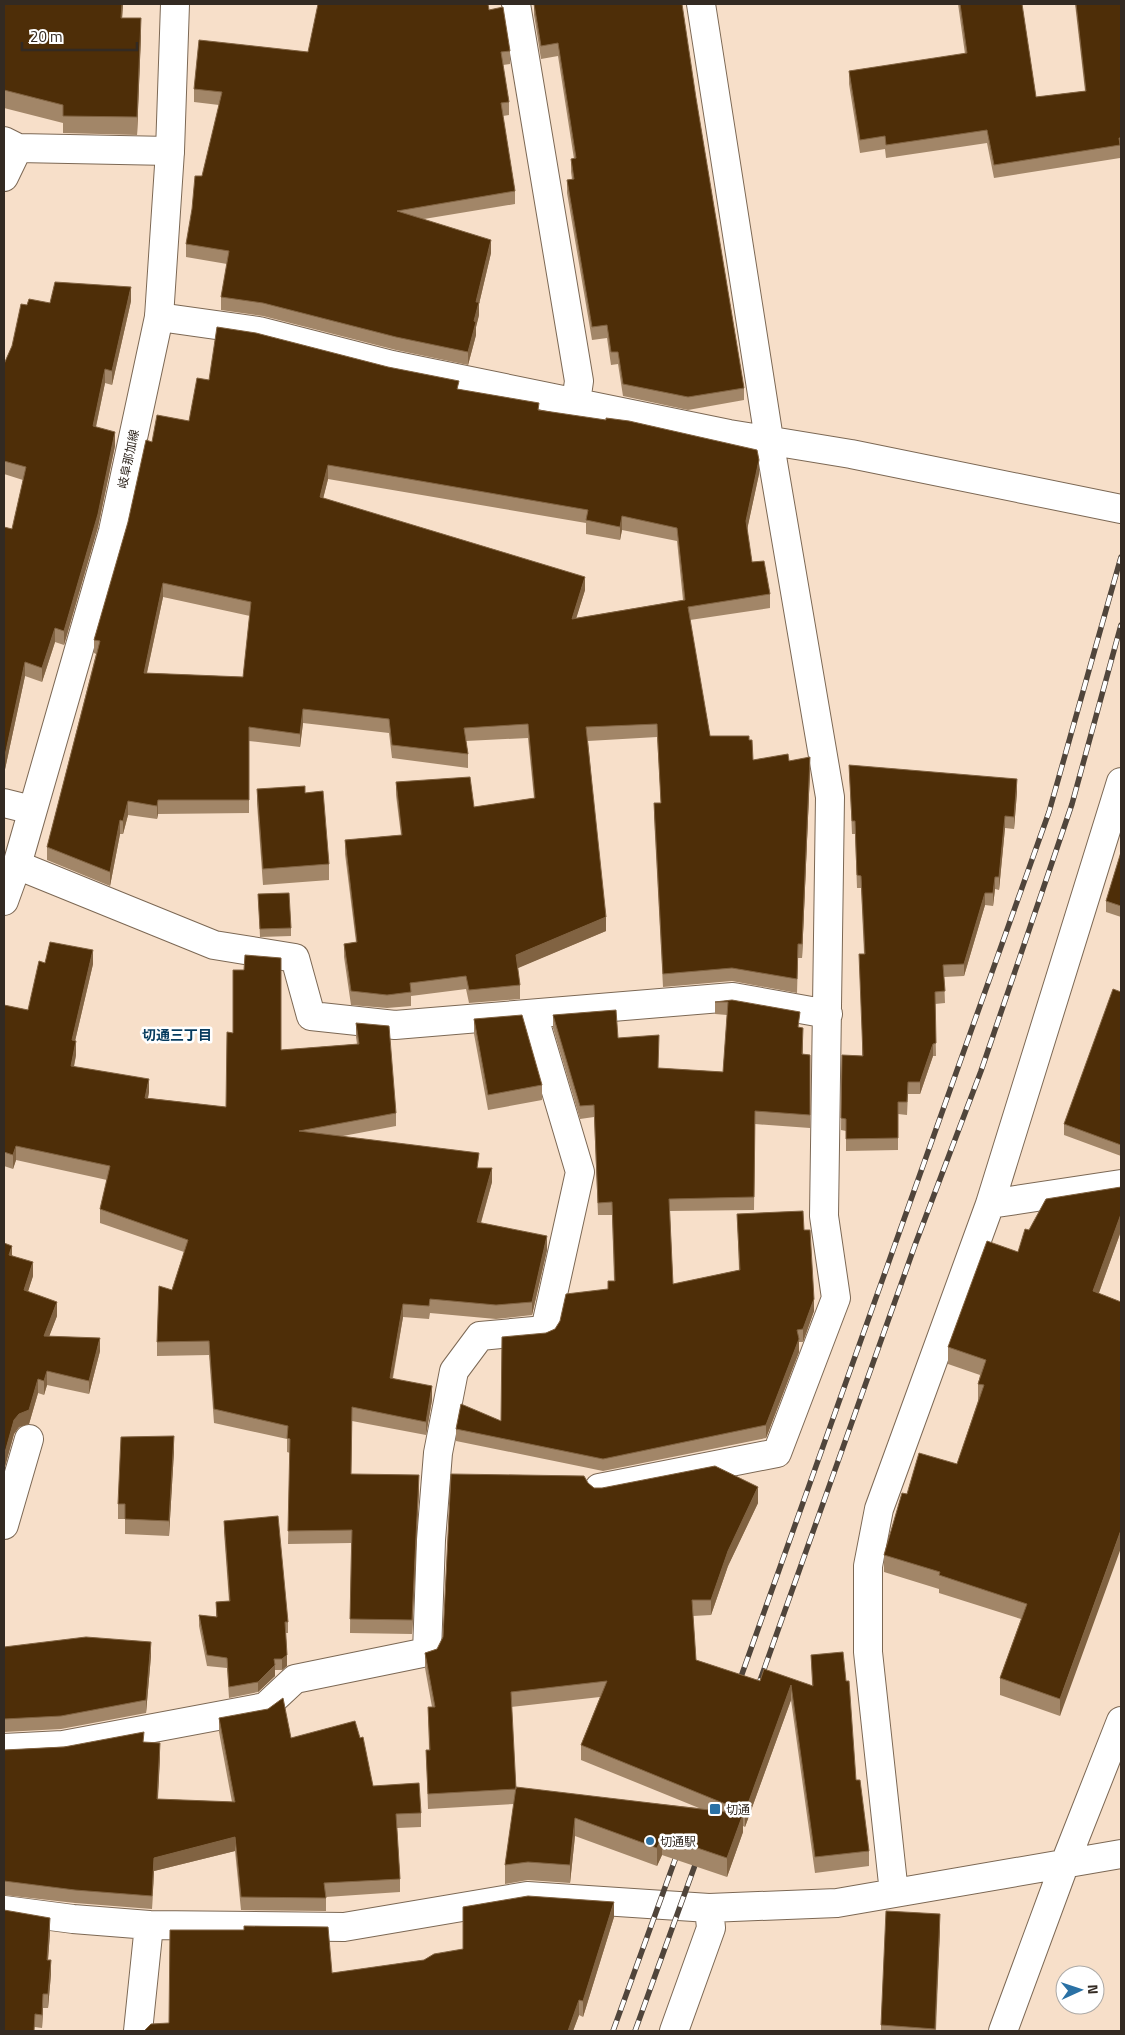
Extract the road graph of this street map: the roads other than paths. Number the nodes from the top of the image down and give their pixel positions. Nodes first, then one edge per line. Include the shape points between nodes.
1 (175, 4) edge
2 (516, 4) edge
3 (701, 4) edge
4 (11, 145) edge
5 (170, 152) junction
6 (4, 177) edge
7 (159, 316) junction
8 (576, 402) junction
9 (769, 439) junction
10 (1121, 509) edge
11 (1121, 782) edge
12 (4, 804) edge
13 (32, 810) junction
14 (17, 865) junction
15 (4, 901) edge
16 (533, 1014) junction
17 (828, 1014) junction
18 (1121, 1184) edge
19 (990, 1204) junction
20 (30, 1439) dead end
21 (598, 1488) edge
22 (4, 1525) edge
23 (1121, 1721) edge
24 (4, 1748) edge
25 (1121, 1854) edge
26 (1065, 1863) junction
27 (894, 1893) junction
28 (709, 1908) junction
29 (4, 1910) edge
30 (149, 1925) junction
31 (138, 2031) edge
32 (674, 2031) edge
33 (1003, 2031) edge

1 - 5 street, 岐阜那加線
2 - 8 street via 579,381
3 - 9 street
4 - 5 street
4 - 6 street
5 - 7 street, 岐阜那加線
7 - 8 street via 259,331 392,365
7 - 13 street, 岐阜那加線 via 113,531
8 - 9 street via 729,434
9 - 10 street
9 - 17 street via 830,797
11 - 19 street
12 - 13 street
13 - 14 street, 岐阜那加線
14 - 15 street, 岐阜那加線
14 - 16 street via 214,945 295,958 311,1016 395,1025
16 - 17 street via 732,997
16 - 24 street via 580,1172 545,1330 480,1336 454,1371 438,1453 431,1540 428,1652 295,1679 265,1706 64,1745
17 - 21 street via 824,1216 836,1298 777,1453
18 - 19 street
19 - 27 street via 879,1509 868,1566 868,1652
20 - 22 street
23 - 26 street
25 - 26 street
26 - 27 street
26 - 33 street
27 - 28 street via 837,1903
28 - 30 street via 527,1896 344,1927
28 - 32 street via 711,1928
29 - 30 street
30 - 31 street

